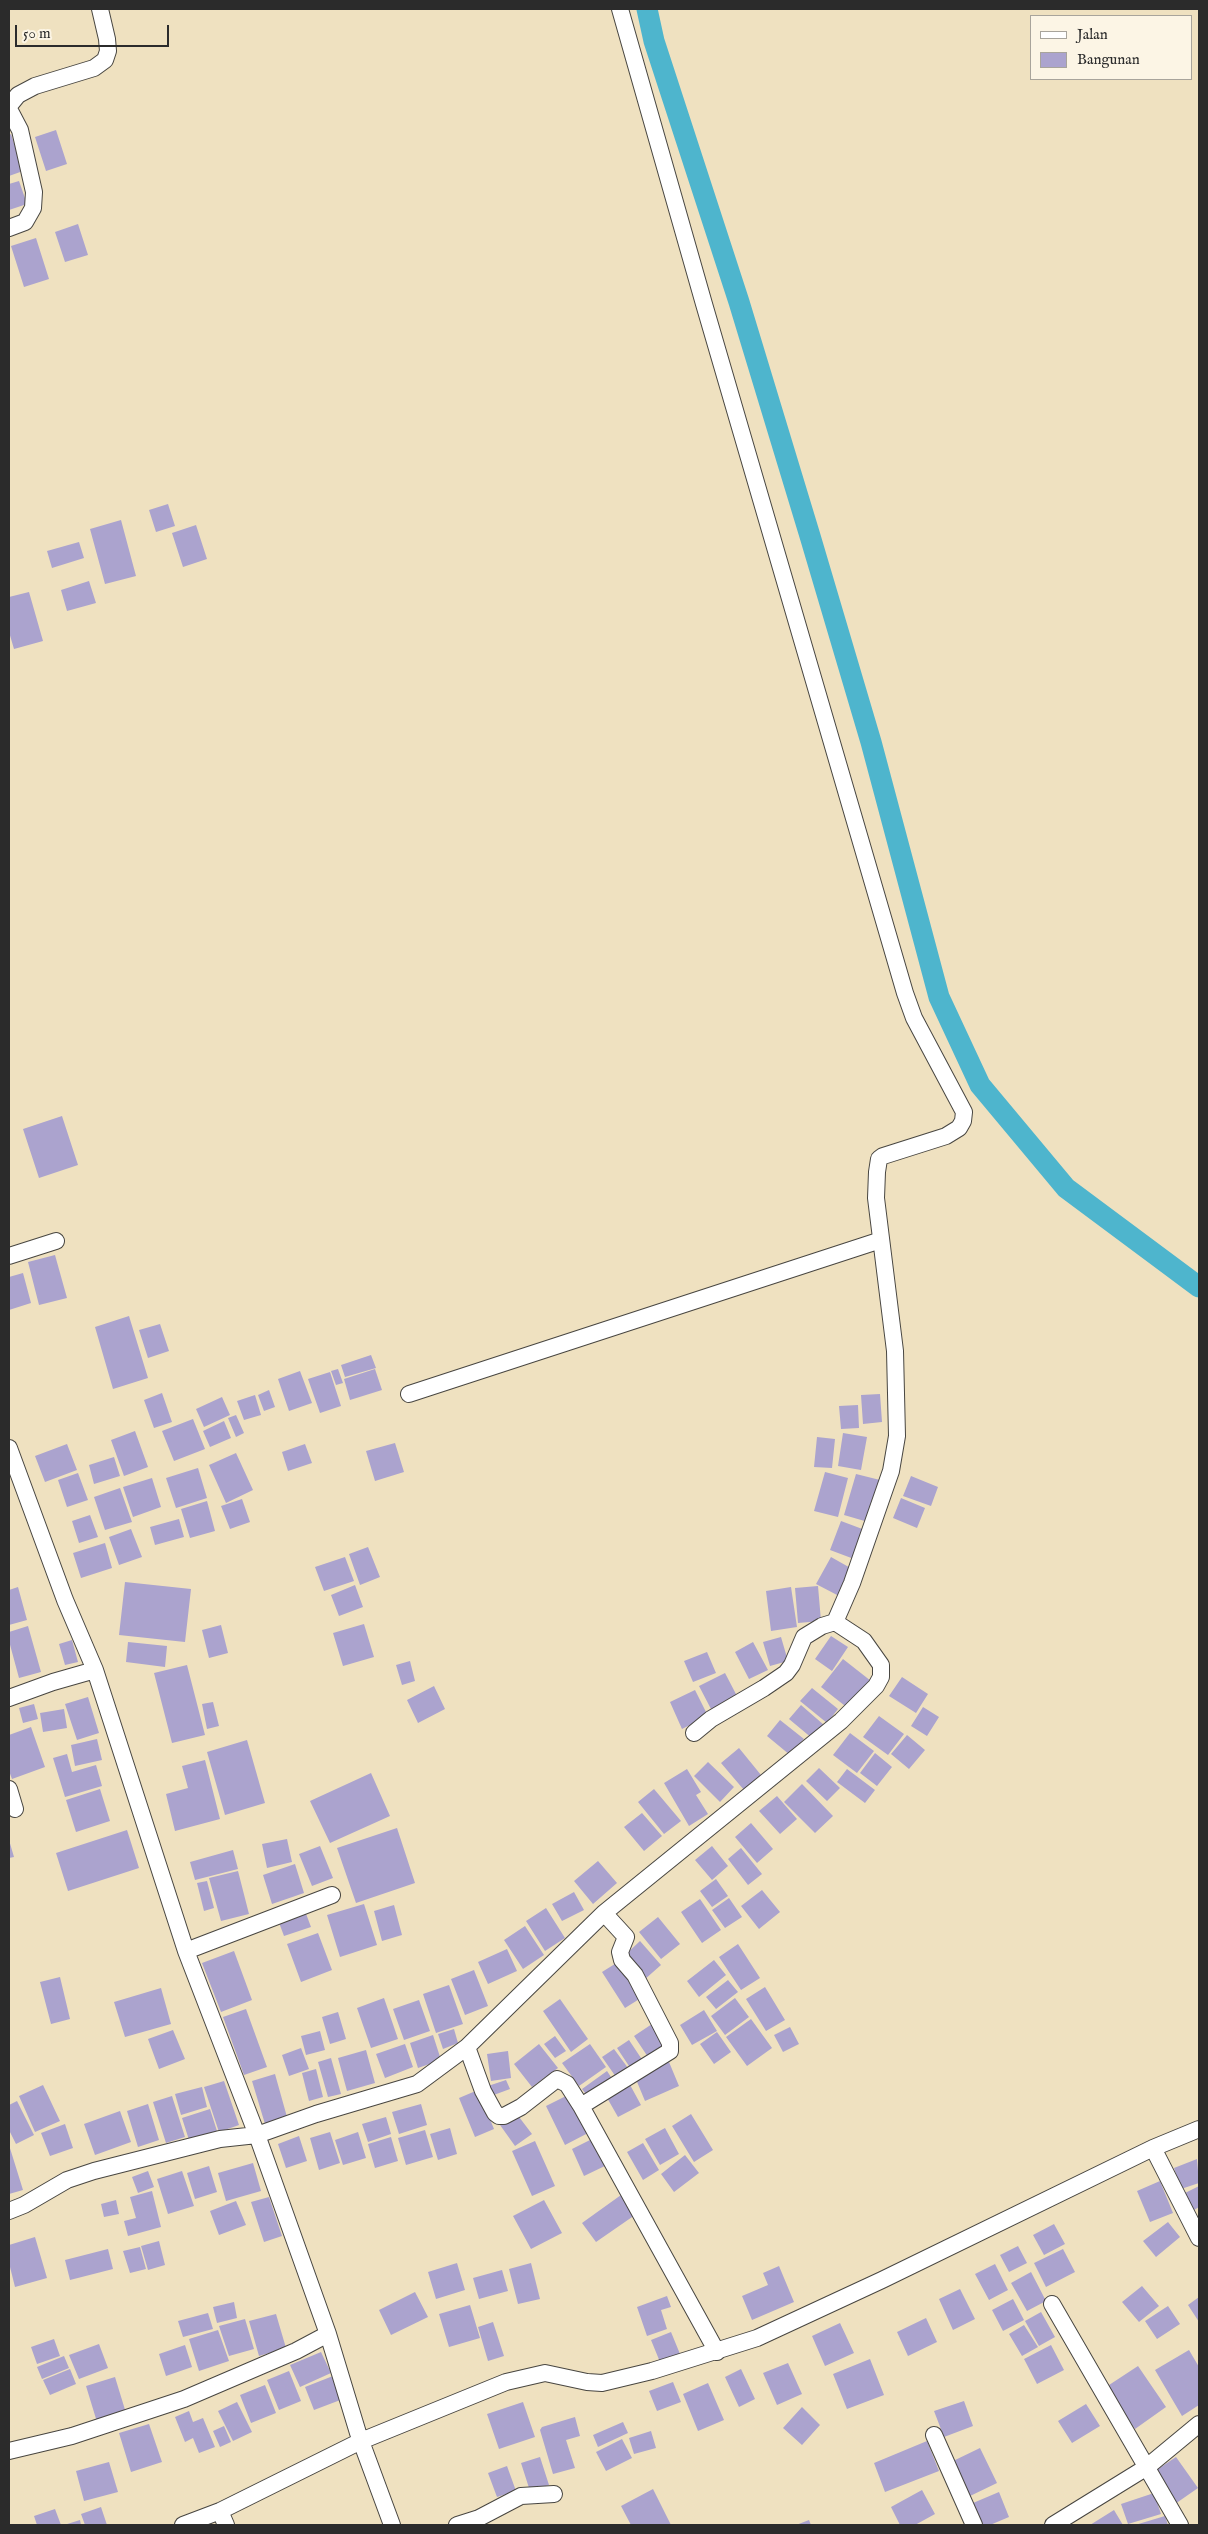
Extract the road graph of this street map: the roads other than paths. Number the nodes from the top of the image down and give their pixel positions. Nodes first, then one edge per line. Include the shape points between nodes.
1 (100, 9) edge
2 (620, 9) edge
3 (9, 108) edge
4 (9, 228) edge
5 (881, 1240) junction
6 (56, 1242) dead end
7 (9, 1256) edge
8 (409, 1394) dead end
9 (9, 1448) edge
10 (835, 1622) junction
11 (95, 1670) junction
12 (9, 1698) edge
13 (694, 1733) dead end
14 (9, 1789) edge
15 (15, 1810) dead end
16 (332, 1895) dead end
17 (604, 1913) junction
18 (186, 1951) junction
19 (467, 2047) junction
20 (581, 2106) junction
21 (1199, 2129) edge
22 (257, 2135) junction
23 (1153, 2148) junction
24 (9, 2211) edge
25 (1199, 2238) edge
26 (1052, 2304) dead end
27 (328, 2334) junction
28 (717, 2352) junction
29 (1199, 2424) edge
30 (934, 2435) dead end
31 (361, 2441) junction
32 (9, 2451) edge
33 (1147, 2467) junction
34 (554, 2494) dead end
35 (223, 2518) edge
36 (183, 2525) edge
37 (392, 2525) edge
38 (457, 2525) edge
39 (974, 2525) edge
40 (1052, 2525) edge
41 (1180, 2525) edge

1 - 3 street via 107,39 105,60 94,68 35,86 18,95
2 - 5 street via 905,993 914,1018 964,1112 960,1128 946,1136 879,1159 876,1198
3 - 4 street via 20,130 34,192 33,208 25,222
5 - 8 street
5 - 10 street via 895,1351 895,1453 852,1583
6 - 7 street
9 - 11 street via 65,1600
10 - 13 street via 804,1637 786,1673 711,1718
10 - 17 street via 864,1641 881,1665 881,1677 876,1686 807,1751 786,1764
11 - 12 street
11 - 18 street
14 - 15 street
16 - 18 street
17 - 19 street
17 - 20 street via 626,1937 620,1952 622,1960 634,1975 671,2048
18 - 22 street
19 - 20 street via 487,2098 499,2116 521,2107 558,2079 567,2084
19 - 22 street via 417,2084
20 - 28 street
21 - 23 street
22 - 24 street via 220,2139 94,2171 68,2180
22 - 27 street
23 - 25 street
23 - 28 street via 784,2327
26 - 33 street
27 - 31 street
27 - 32 street via 184,2399 72,2436
28 - 31 street via 602,2383 546,2373 528,2375
29 - 33 street
30 - 39 street
31 - 35 street
31 - 37 street
33 - 40 street
33 - 41 street
34 - 38 street via 521,2496 479,2518
35 - 36 street

